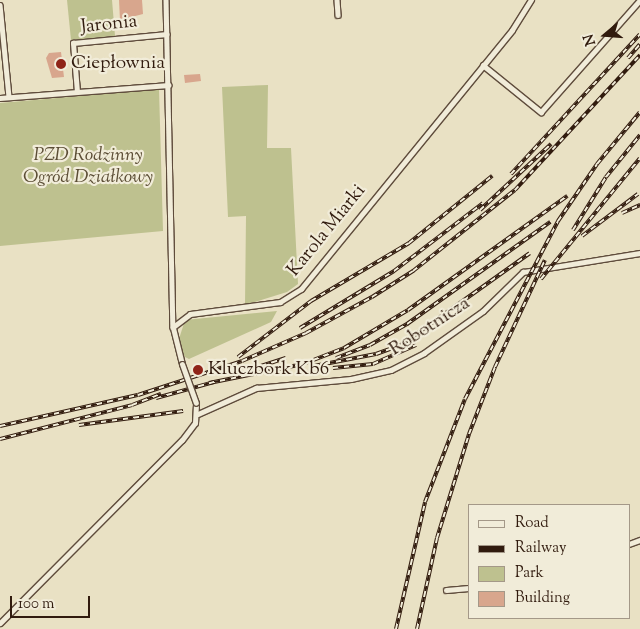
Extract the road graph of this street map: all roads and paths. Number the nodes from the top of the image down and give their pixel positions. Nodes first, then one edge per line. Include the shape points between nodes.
1 (166, 0) edge
2 (337, 0) edge
3 (531, 0) edge
4 (640, 0) edge
5 (0, 5) edge
6 (338, 15) dead end
7 (167, 34) junction
8 (2, 40) edge
9 (483, 65) junction
10 (168, 85) junction
11 (77, 92) junction
12 (9, 97) junction
13 (0, 98) edge
14 (640, 253) edge
15 (173, 327) junction
16 (198, 414) junction
17 (468, 588) edge
18 (446, 590) dead end
19 (0, 623) edge

1 - 7 street
2 - 6 street
3 - 9 street, Karola Miarki
4 - 9 street via 541,112
5 - 8 street
7 - 10 street
7 - 11 street, Jaronia via 73,43
8 - 12 street
9 - 15 street, Karola Miarki via 301,289 280,302 190,314
10 - 11 street
10 - 15 street
11 - 12 street
12 - 13 street
14 - 16 street, Robotnicza via 524,272 483,311 424,353 391,370 351,379 256,388
15 - 16 street, bridge
16 - 19 street via 182,440
17 - 18 street

